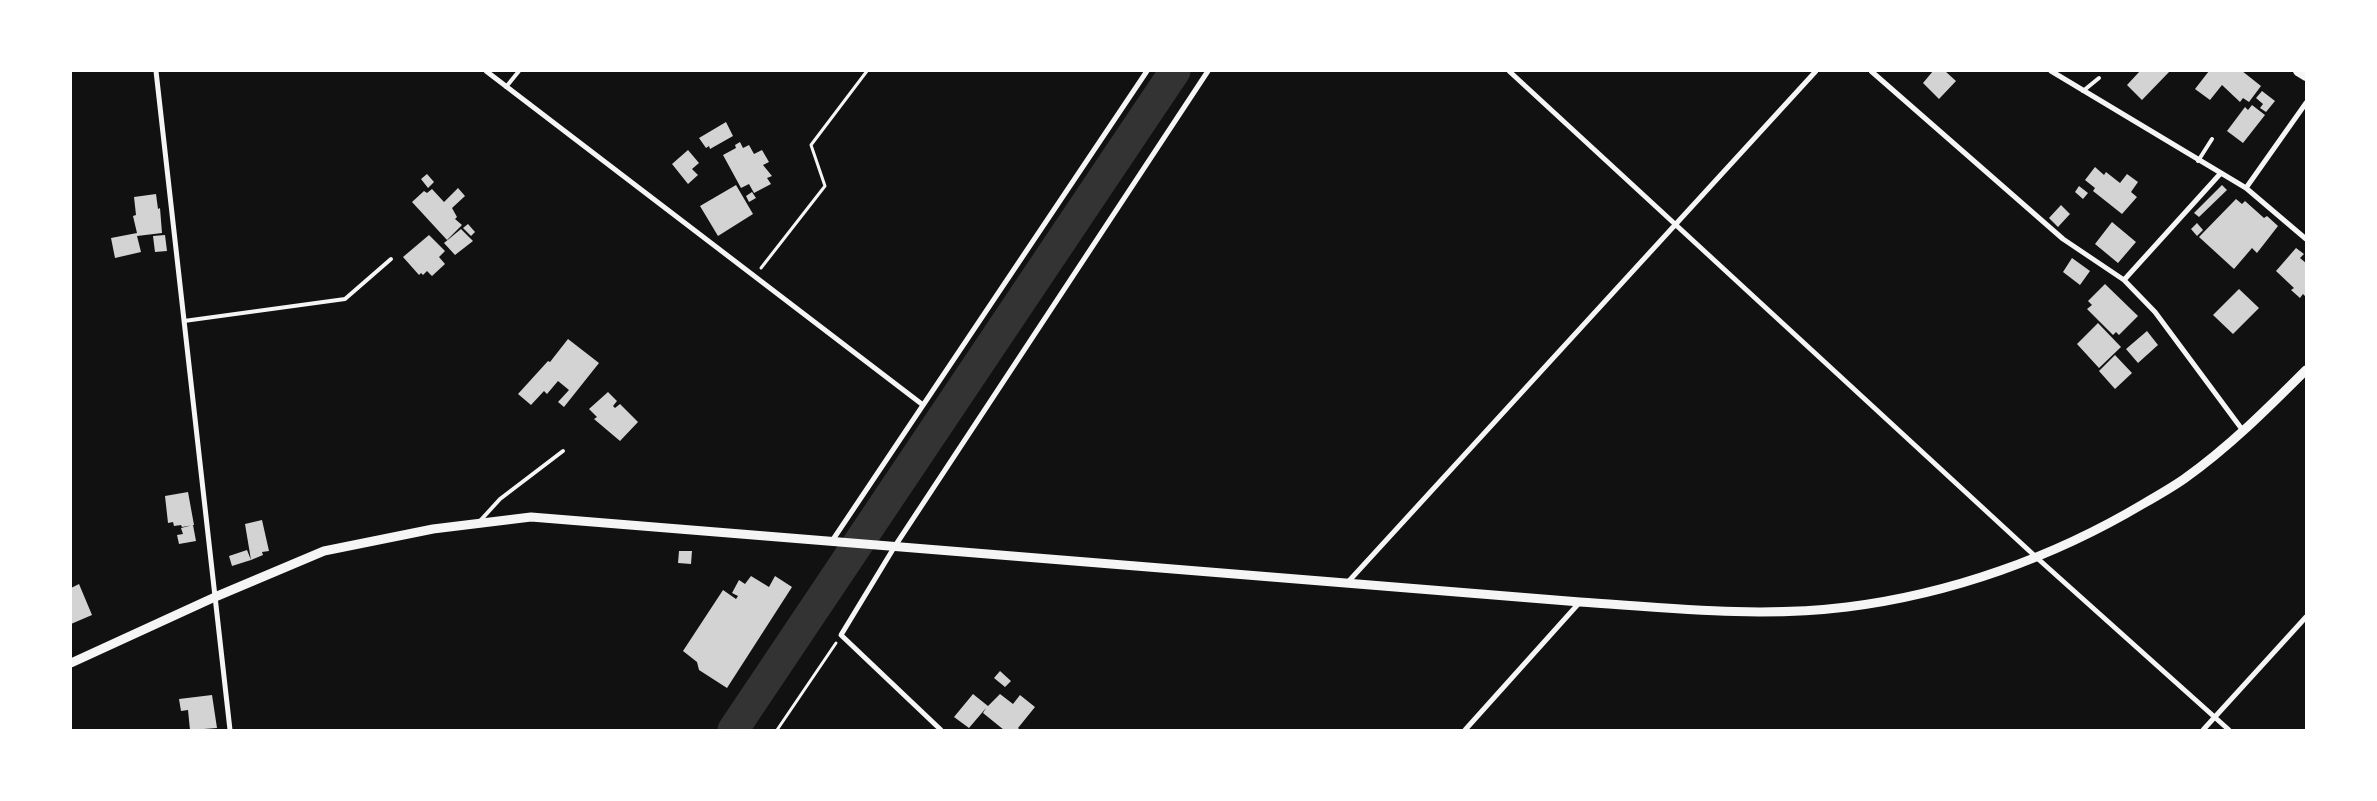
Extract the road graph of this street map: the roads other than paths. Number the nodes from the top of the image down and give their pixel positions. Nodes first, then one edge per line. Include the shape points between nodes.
1 (156, 71) edge
2 (486, 71) edge
3 (519, 71) edge
4 (1146, 71) edge
5 (1208, 71) edge
6 (1509, 71) edge
7 (1816, 71) edge
8 (1871, 71) edge
9 (2051, 71) edge
10 (2298, 71) edge
11 (2306, 76) edge
12 (2099, 78) dead end
13 (506, 87) junction
14 (2083, 91) junction
15 (2306, 103) edge
16 (2212, 139) dead end
17 (2198, 161) junction
18 (2220, 174) junction
19 (2246, 188) junction
20 (1674, 224) junction
21 (2306, 239) edge
22 (391, 259) dead end
23 (2124, 280) junction
24 (184, 321) junction
25 (2306, 370) edge
26 (923, 405) junction
27 (2244, 432) junction
28 (563, 451) dead end
29 (477, 524) junction
30 (836, 541) junction
31 (895, 546) junction
32 (2036, 556) junction
33 (1348, 582) junction
34 (215, 597) junction
35 (1580, 602) junction
36 (2306, 617) edge
37 (71, 663) edge
38 (2215, 717) junction
39 (230, 730) edge
40 (941, 730) edge
41 (1465, 730) edge
42 (2203, 730) edge
43 (2229, 730) edge

1 - 24 street
2 - 13 street
3 - 13 lane
4 - 26 street
5 - 31 street
6 - 20 street
7 - 20 street
8 - 23 street via 2063,239
9 - 14 street
10 - 11 main road
12 - 14 lane
13 - 26 street
14 - 17 street
15 - 19 street
16 - 17 lane
17 - 18 street
18 - 19 street
18 - 23 street
19 - 21 street
20 - 32 street
20 - 33 street
22 - 24 lane via 345,299
23 - 27 street via 2155,312
24 - 34 street
25 - 27 street
26 - 30 street
27 - 32 street via 2183,480 2108,524
28 - 29 lane via 500,498
29 - 30 street via 531,517
29 - 34 street via 432,529 324,551
30 - 31 street
31 - 33 street
31 - 40 street via 841,634
32 - 35 street via 1936,591 1847,607 1740,612
32 - 38 street
33 - 35 street
34 - 37 street
34 - 39 street
35 - 41 street
36 - 38 street
38 - 42 street
38 - 43 street

